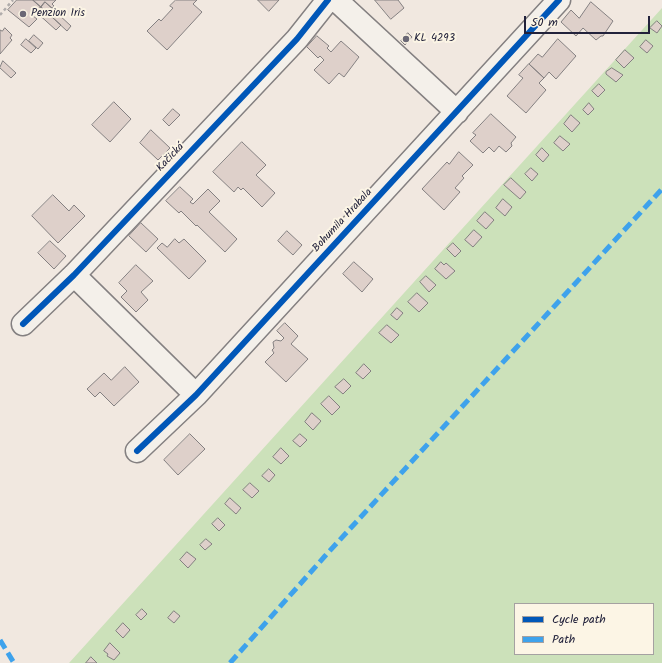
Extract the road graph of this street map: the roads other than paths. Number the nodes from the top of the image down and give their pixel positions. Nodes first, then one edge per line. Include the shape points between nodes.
1 (328, 0) edge
2 (336, 0) edge
3 (560, 0) edge
4 (457, 112) junction
5 (74, 275) junction
6 (23, 324) dead end
7 (196, 395) junction
8 (137, 451) dead end

1 - 5 street, Kačická via 297,39
2 - 4 street
3 - 4 street, Bohumila Hrabala
4 - 7 street, Bohumila Hrabala
5 - 6 street, Kačická
5 - 7 street
7 - 8 street, Bohumila Hrabala

